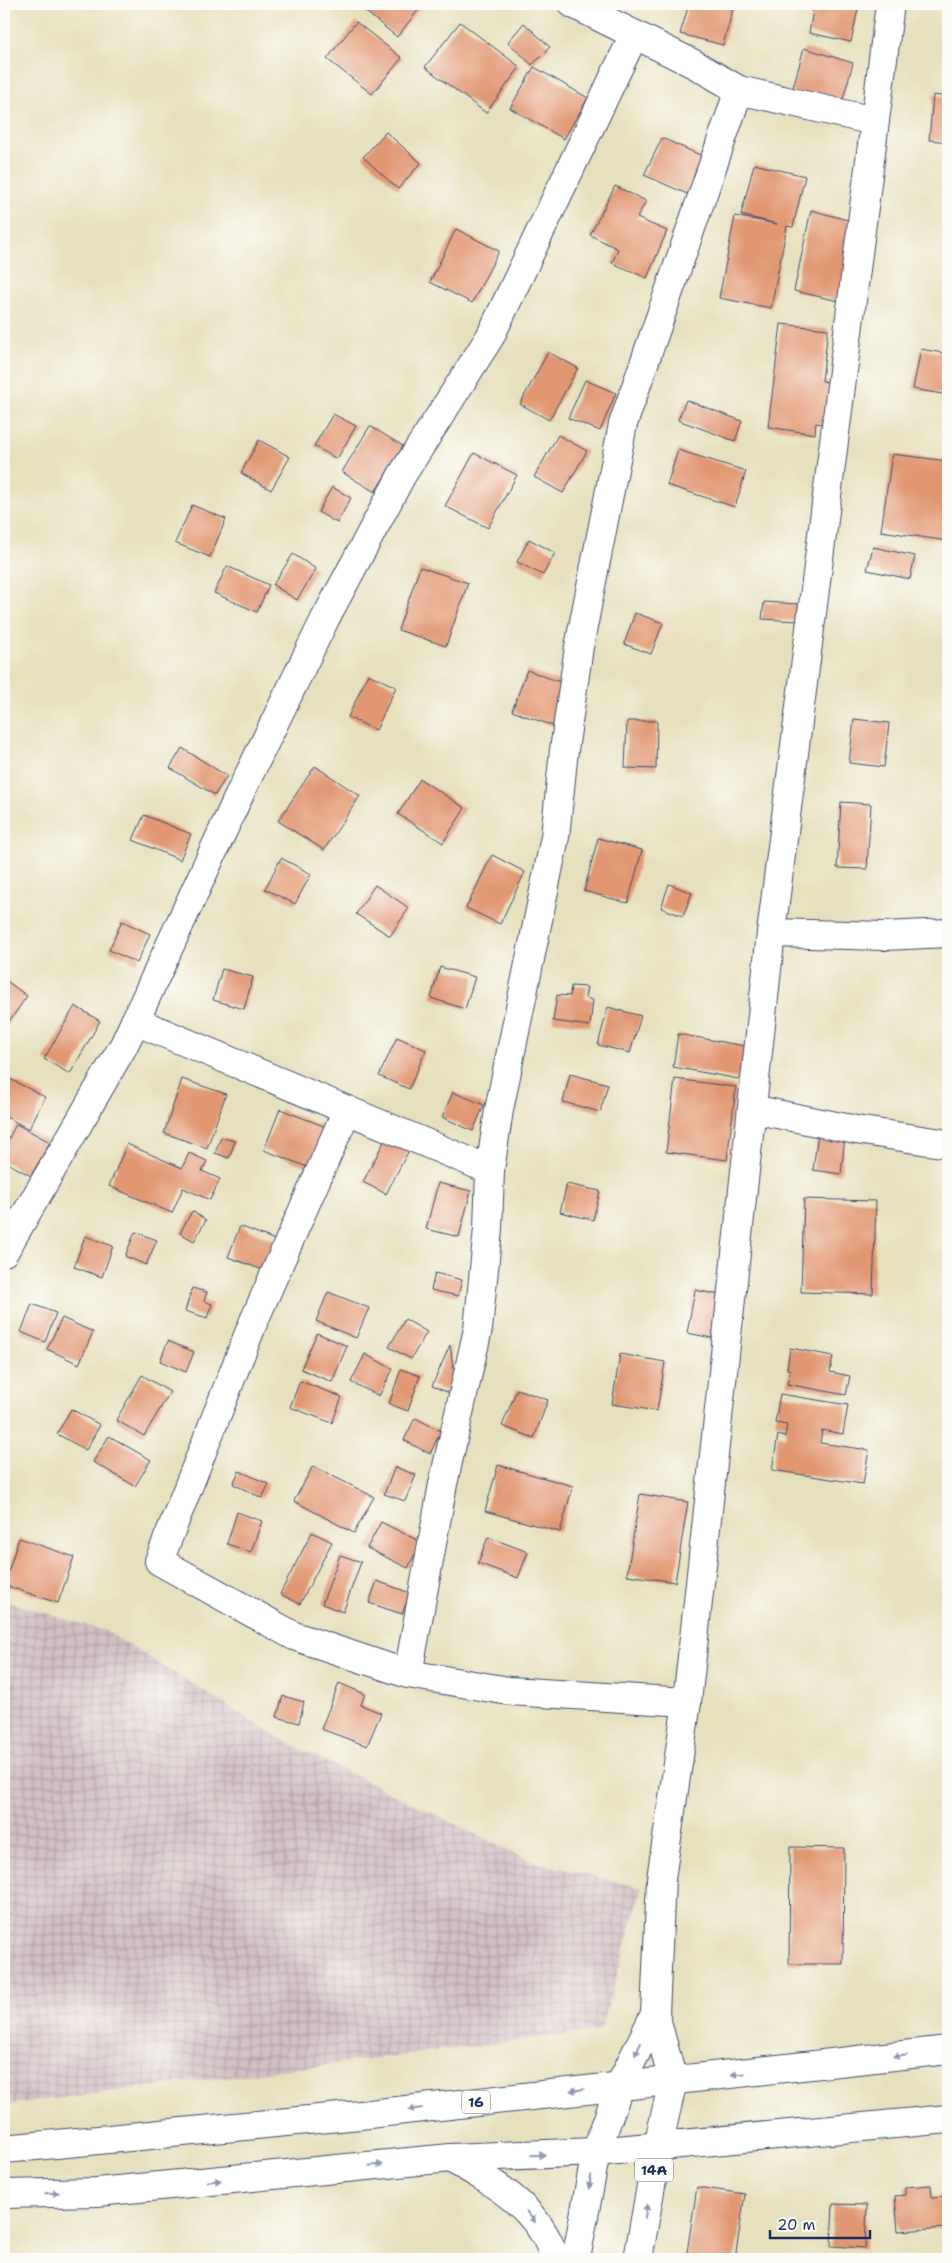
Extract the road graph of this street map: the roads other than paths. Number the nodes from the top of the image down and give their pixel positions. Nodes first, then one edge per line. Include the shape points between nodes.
1 (573, 4) edge
2 (890, 4) edge
3 (634, 36) junction
4 (739, 90) junction
5 (874, 121) junction
6 (771, 933) junction
7 (948, 933) edge
8 (135, 1021) junction
9 (752, 1109) junction
10 (347, 1110) junction
11 (948, 1144) edge
12 (490, 1170) junction
13 (4, 1252) edge
14 (408, 1674) junction
15 (687, 1702) junction
16 (655, 2014) junction
17 (948, 2050) edge
18 (673, 2081) junction
19 (620, 2085) junction
20 (948, 2119) edge
21 (658, 2146) junction
22 (4, 2149) edge
23 (596, 2152) junction
24 (450, 2158) junction
25 (4, 2194) edge
26 (555, 2259) edge
27 (576, 2259) edge
28 (638, 2259) edge

1 - 3 main road
2 - 5 main road
3 - 4 main road via 694,64
3 - 8 main road via 490,336 402,475 324,619
4 - 5 main road
4 - 12 main road via 624,424 579,647 555,837 499,1110
5 - 6 main road
6 - 7 main road via 885,936
6 - 9 main road
8 - 10 main road
8 - 13 main road
9 - 11 main road
9 - 15 main road
10 - 12 main road
10 - 14 main road via 253,1323 159,1561 294,1636
12 - 14 main road via 478,1330 442,1484
14 - 15 main road via 509,1692
15 - 16 main road via 661,1879
16 - 18 main road
16 -> 19 main road
17 -> 18 main road, 16
18 - 19 main road, 16
18 - 21 main road, 14A
19 -> 22 main road, 16 via 360,2115
19 - 23 main road
20 - 21 main road
21 - 23 main road
28 -> 21 main road, 14A
24 -> 23 main road
23 -> 27 main road
25 -> 24 main road via 97,2192
24 -> 26 main road via 489,2180 517,2201 542,2230

